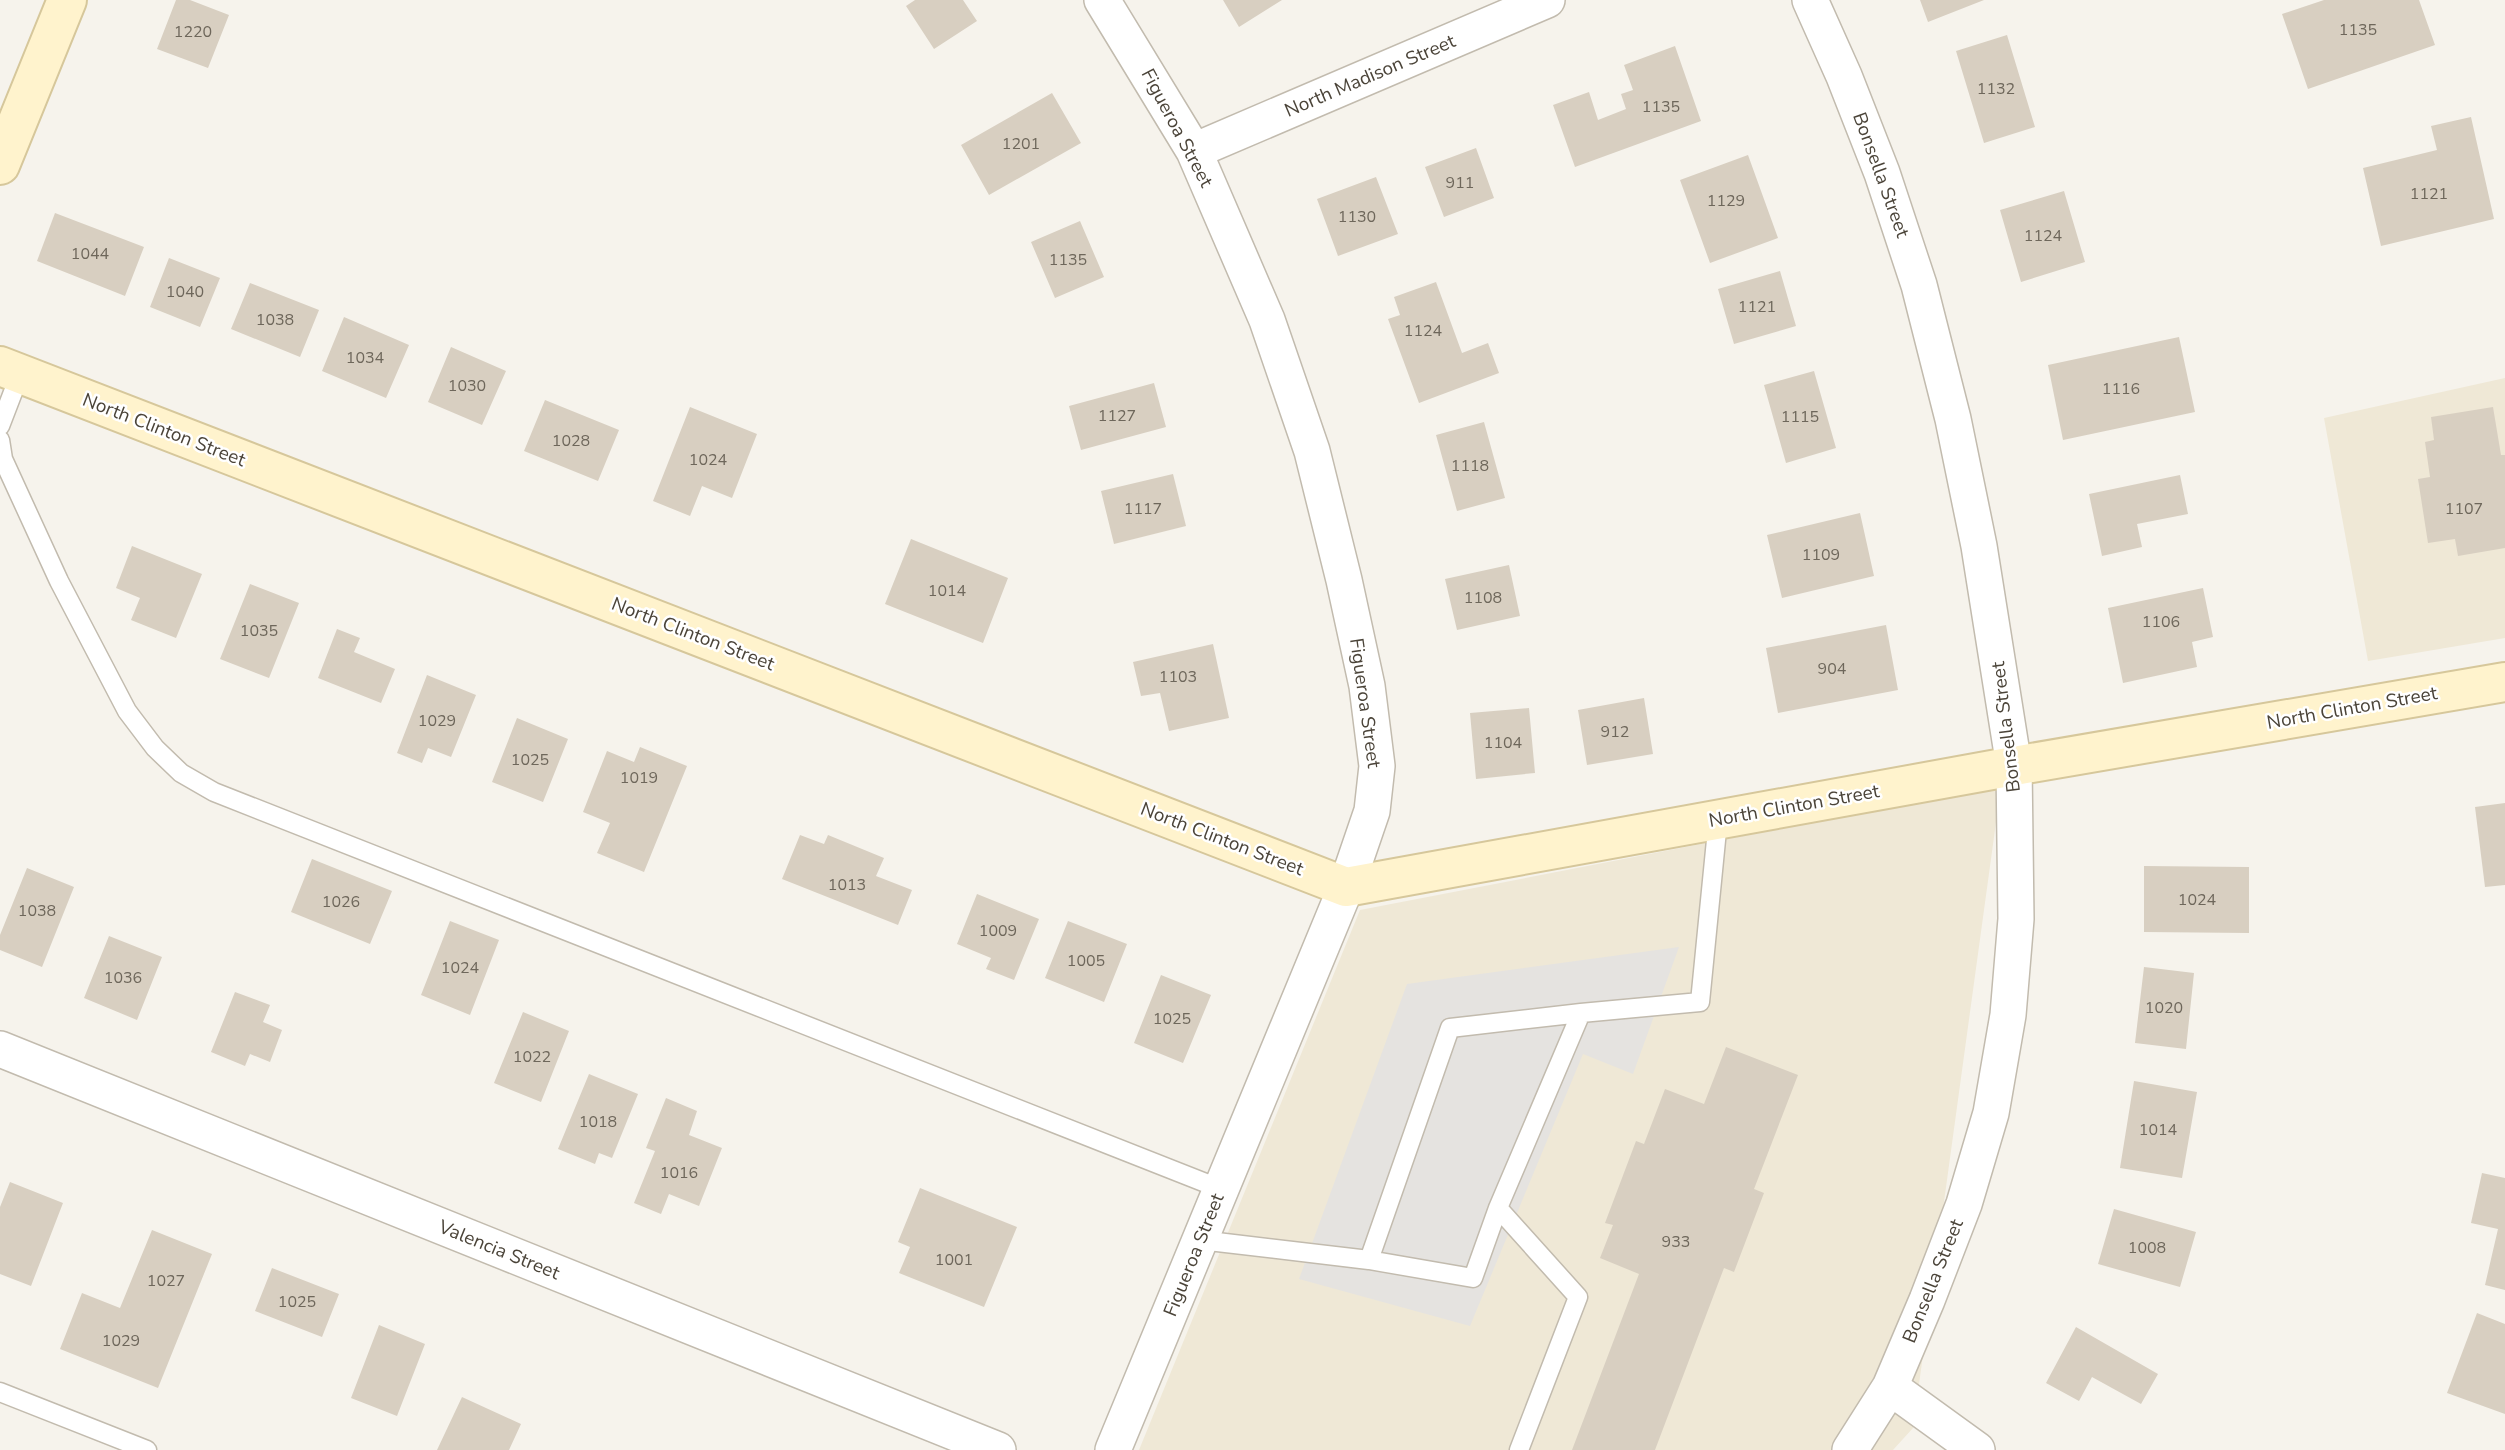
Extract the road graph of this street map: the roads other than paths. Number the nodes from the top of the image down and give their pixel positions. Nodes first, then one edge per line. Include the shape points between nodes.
1 (67, 0) edge
2 (1102, 0) edge
3 (1547, 0) edge
4 (1810, 0) edge
5 (1194, 151) junction
6 (0, 164) edge
7 (10, 370) edge
8 (0, 426) edge
9 (0, 440) edge
10 (2505, 682) edge
11 (2014, 766) junction
12 (1718, 820) junction
13 (1346, 887) junction
14 (1581, 1013) junction
15 (0, 1049) edge
16 (1221, 1189) junction
17 (1498, 1208) junction
18 (1200, 1240) junction
19 (1369, 1260) junction
20 (1890, 1387) junction
21 (0, 1392) edge
22 (147, 1450) edge
23 (998, 1450) edge
24 (1113, 1450) edge
25 (1519, 1450) edge
26 (1850, 1450) edge
27 (1977, 1450) edge

1 - 6 main road
2 - 5 street, Figueroa Street
3 - 5 street, North Madison Street
4 - 11 street, Bonsella Street via 1882,173 1919,285 1979,546
5 - 13 street, Figueroa Street via 1267,320 1312,451 1367,686 1377,765 1372,811
7 - 8 lane
7 - 13 main road, North Clinton Street
9 - 16 lane via 3,459 93,648 128,710 155,748 181,773 214,792
10 - 11 main road, North Clinton Street
11 - 12 main road, North Clinton Street
11 - 20 street, Bonsella Street via 2016,919 2008,1015 1992,1114 1964,1204
12 - 13 main road, North Clinton Street
12 - 14 lane via 1700,1002
13 - 16 street, Figueroa Street
14 - 17 lane
14 - 19 lane via 1450,1028
15 - 23 street, Valencia Street
16 - 18 street, Figueroa Street
17 - 19 lane via 1473,1278
17 - 25 lane via 1577,1297
18 - 19 lane
18 - 24 street, Figueroa Street
20 - 26 street, Bonsella Street
20 - 27 street
21 - 22 lane

